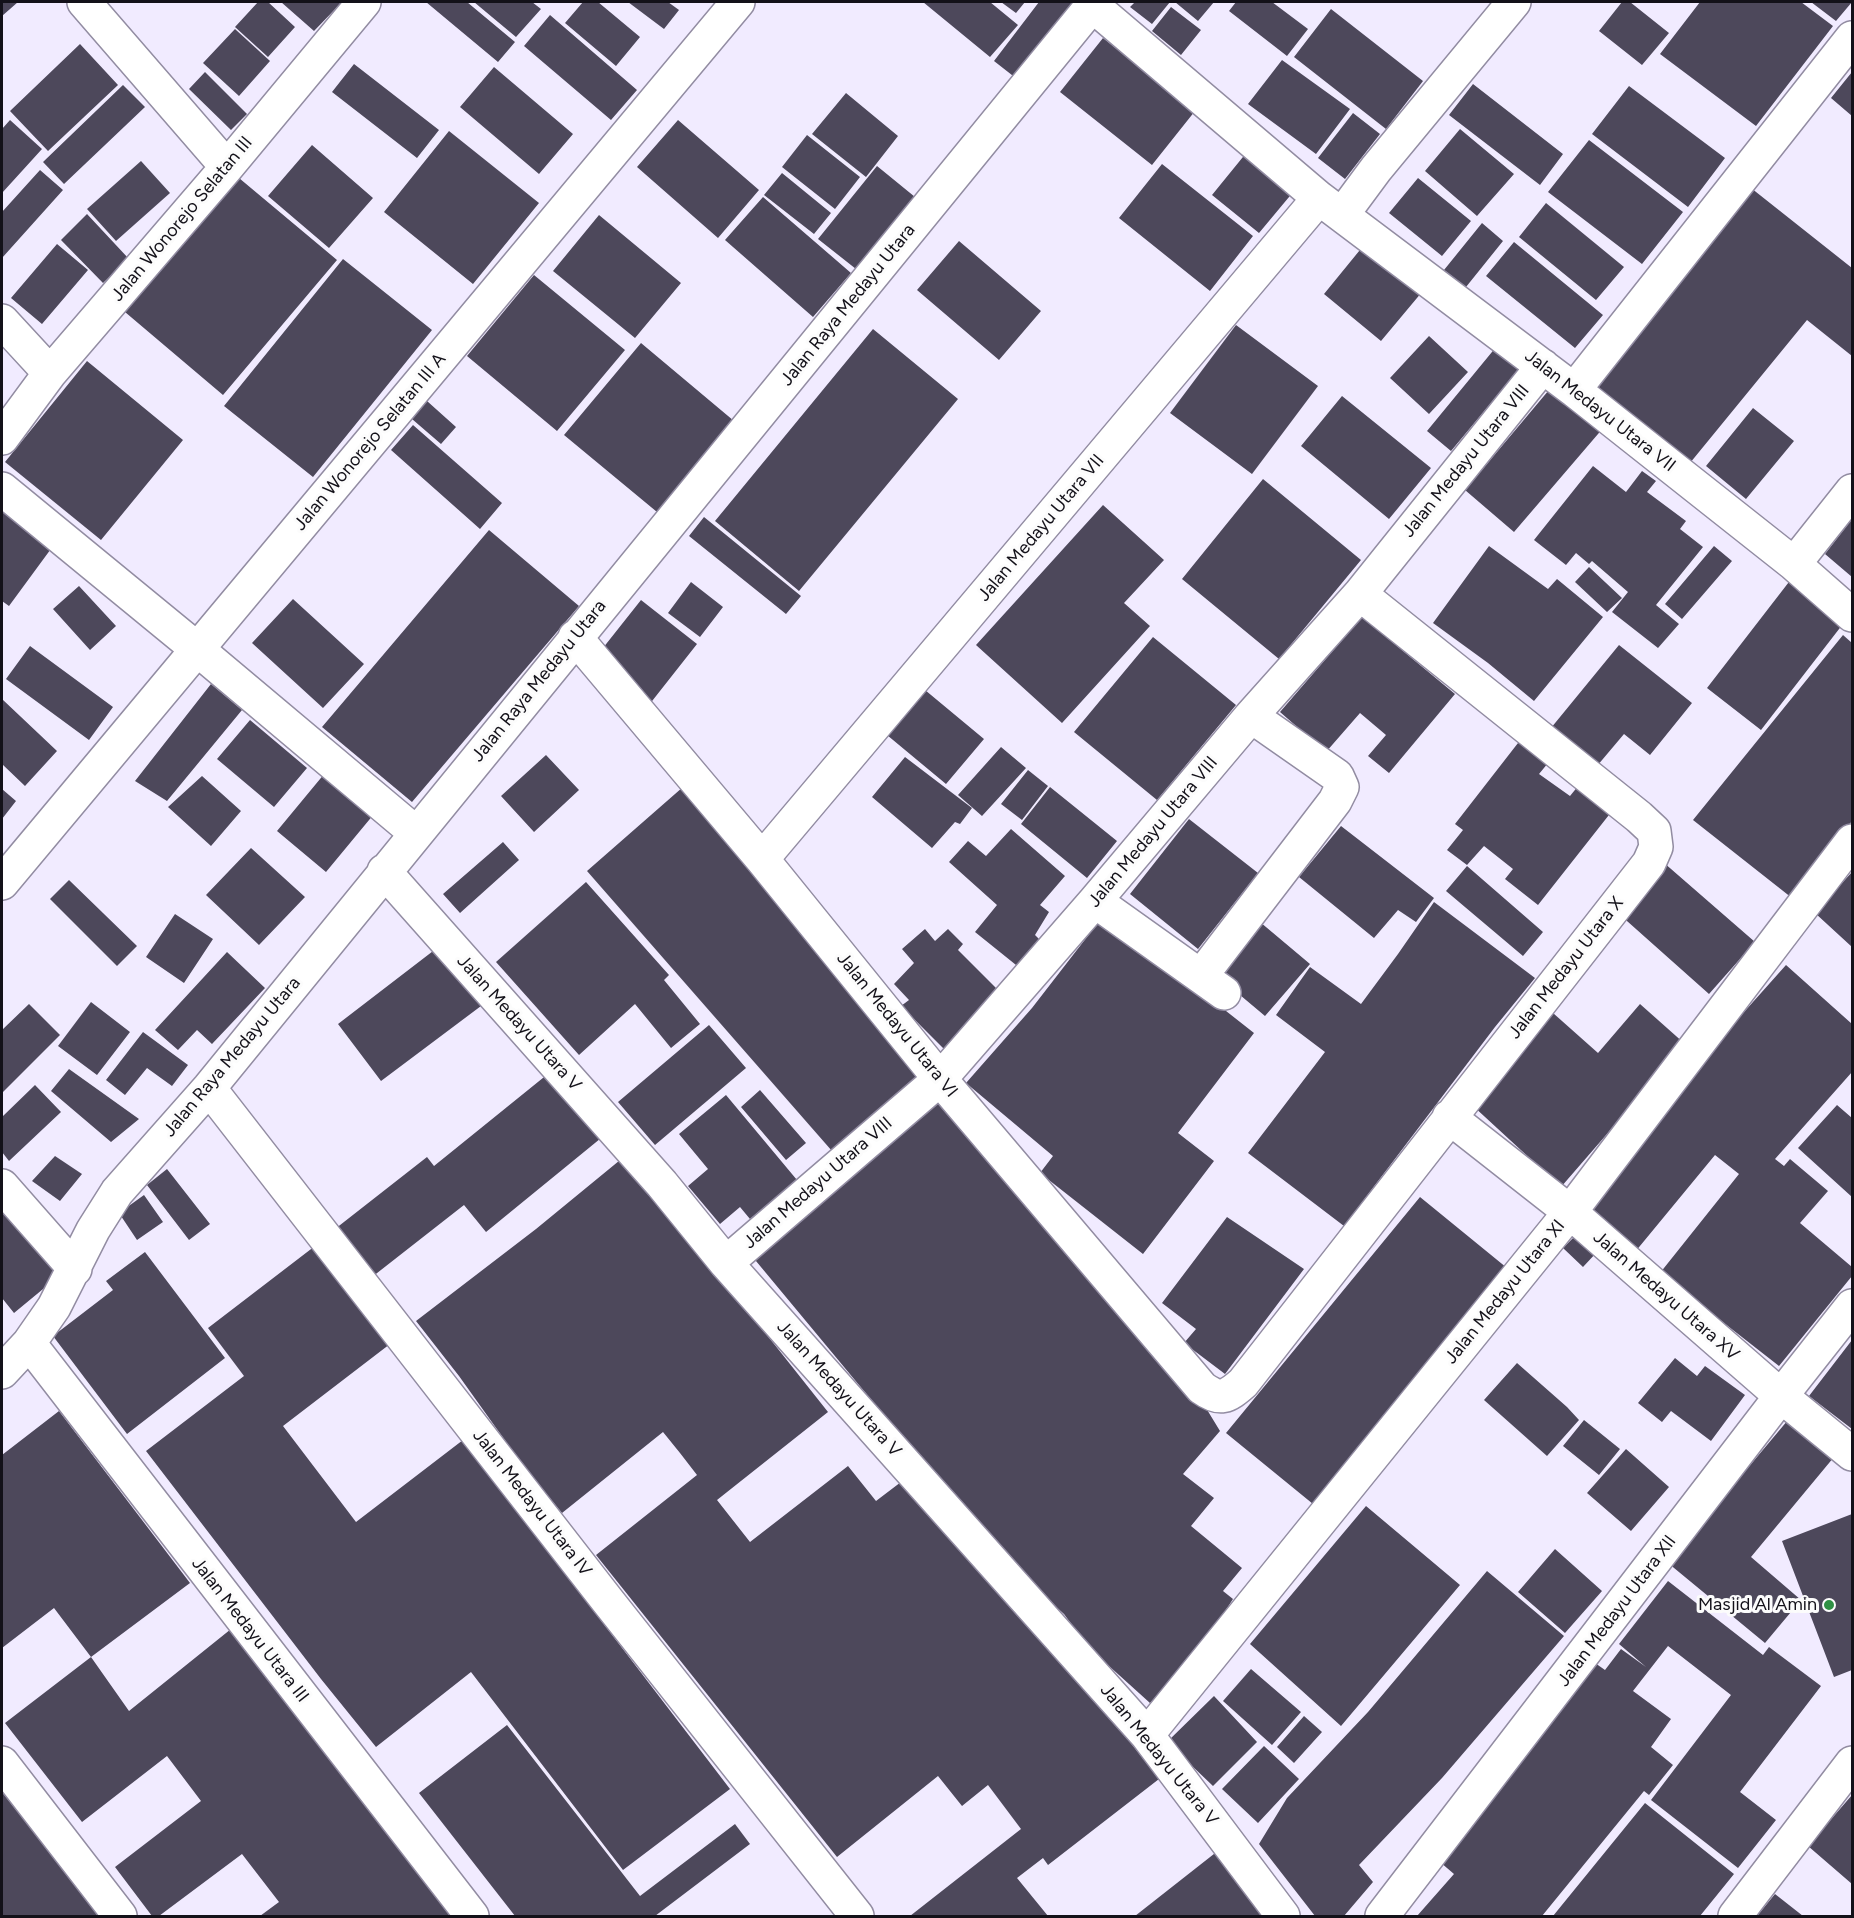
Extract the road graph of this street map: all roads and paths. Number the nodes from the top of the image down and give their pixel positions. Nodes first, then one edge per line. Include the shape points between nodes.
1 (84, 2) edge
2 (364, 2) edge
3 (738, 2) edge
4 (1514, 2) edge
5 (1094, 3) edge
6 (1852, 38) edge
7 (227, 166) junction
8 (1331, 206) junction
9 (2, 321) edge
10 (1543, 366) junction
11 (50, 374) junction
12 (1574, 390) junction
13 (2, 438) edge
14 (2, 489) edge
15 (1852, 491) edge
16 (1794, 564) junction
17 (1360, 594) junction
18 (1852, 615) edge
19 (575, 637) junction
20 (197, 649) junction
21 (1251, 716) junction
22 (416, 833) junction
23 (1852, 841) edge
24 (762, 859) junction
25 (384, 871) junction
26 (2, 883) edge
27 (1095, 901) junction
28 (940, 1079) junction
29 (209, 1088) junction
30 (1449, 1117) junction
31 (2, 1186) edge
32 (1570, 1212) junction
33 (726, 1263) junction
34 (75, 1269) junction
35 (1852, 1306) edge
36 (29, 1343) junction
37 (2, 1372) edge
38 (1228, 1396) joint
39 (1781, 1396) junction
40 (1852, 1454) edge
41 (1147, 1735) junction
42 (2, 1763) edge
43 (1852, 1763) edge
44 (120, 1917) edge
45 (472, 1917) edge
46 (857, 1917) edge
47 (1283, 1917) edge
48 (1382, 1917) edge
49 (1735, 1917) edge

1 - 7 street
2 - 7 street, Jalan Wonorejo Selatan III
3 - 20 street, Jalan Wonorejo Selatan III A
4 - 8 street, Jalan Medayu Utara VII via 1376,169
5 - 8 street, Jalan Medayu Utara VII
5 - 19 street, Jalan Raya Medayu Utara
6 - 12 street
7 - 11 street, Jalan Wonorejo Selatan III
8 - 10 street, Jalan Medayu Utara VII
8 - 24 street, Jalan Medayu Utara VII
9 - 11 street
10 - 12 street, Jalan Medayu Utara VII
10 - 17 street, Jalan Medayu Utara VIII
11 - 13 street, Jalan Wonorejo Selatan III
12 - 16 street, Jalan Medayu Utara VII
14 - 20 street
15 - 16 street
16 - 18 street, Jalan Medayu Utara VII
17 - 21 street, Jalan Medayu Utara VIII
17 - 30 street, Jalan Medayu Utara X via 1654,831 1656,847 1648,863
19 - 22 street, Jalan Raya Medayu Utara
19 - 24 street, Jalan Medayu Utara VI
20 - 22 street
20 - 26 street, Jalan Wonorejo Selatan III A
21 - 27 street, Jalan Medayu Utara VIII
21 - 27 street via 1337,776 1342,787 1212,984
22 - 25 street, Jalan Raya Medayu Utara
23 - 32 street, Jalan Medayu Utara XI
24 - 28 street, Jalan Medayu Utara VI
25 - 29 street, Jalan Raya Medayu Utara
25 - 33 street, Jalan Medayu Utara V via 662,1184
27 - 28 street, Jalan Medayu Utara VIII
28 - 33 street, Jalan Medayu Utara VIII
28 - 38 street, Jalan Medayu Utara VI via 1202,1388 1213,1396
29 - 34 street, Jalan Raya Medayu Utara via 117,1192
29 - 46 street, Jalan Medayu Utara IV
30 - 32 street, Jalan Medayu Utara XV
30 - 38 street, Jalan Medayu Utara X via 1243,1383
31 - 34 street
32 - 39 street, Jalan Medayu Utara XV
32 - 41 street, Jalan Medayu Utara XI
33 - 41 street, Jalan Medayu Utara V
34 - 36 street, Jalan Raya Medayu Utara
35 - 39 street, Jalan Medayu Utara XII
36 - 37 street, Jalan Raya Medayu Utara
36 - 45 street, Jalan Medayu Utara III
39 - 40 street, Jalan Medayu Utara XV
39 - 48 street, Jalan Medayu Utara XII
41 - 47 street, Jalan Medayu Utara V
42 - 44 street
43 - 49 street

